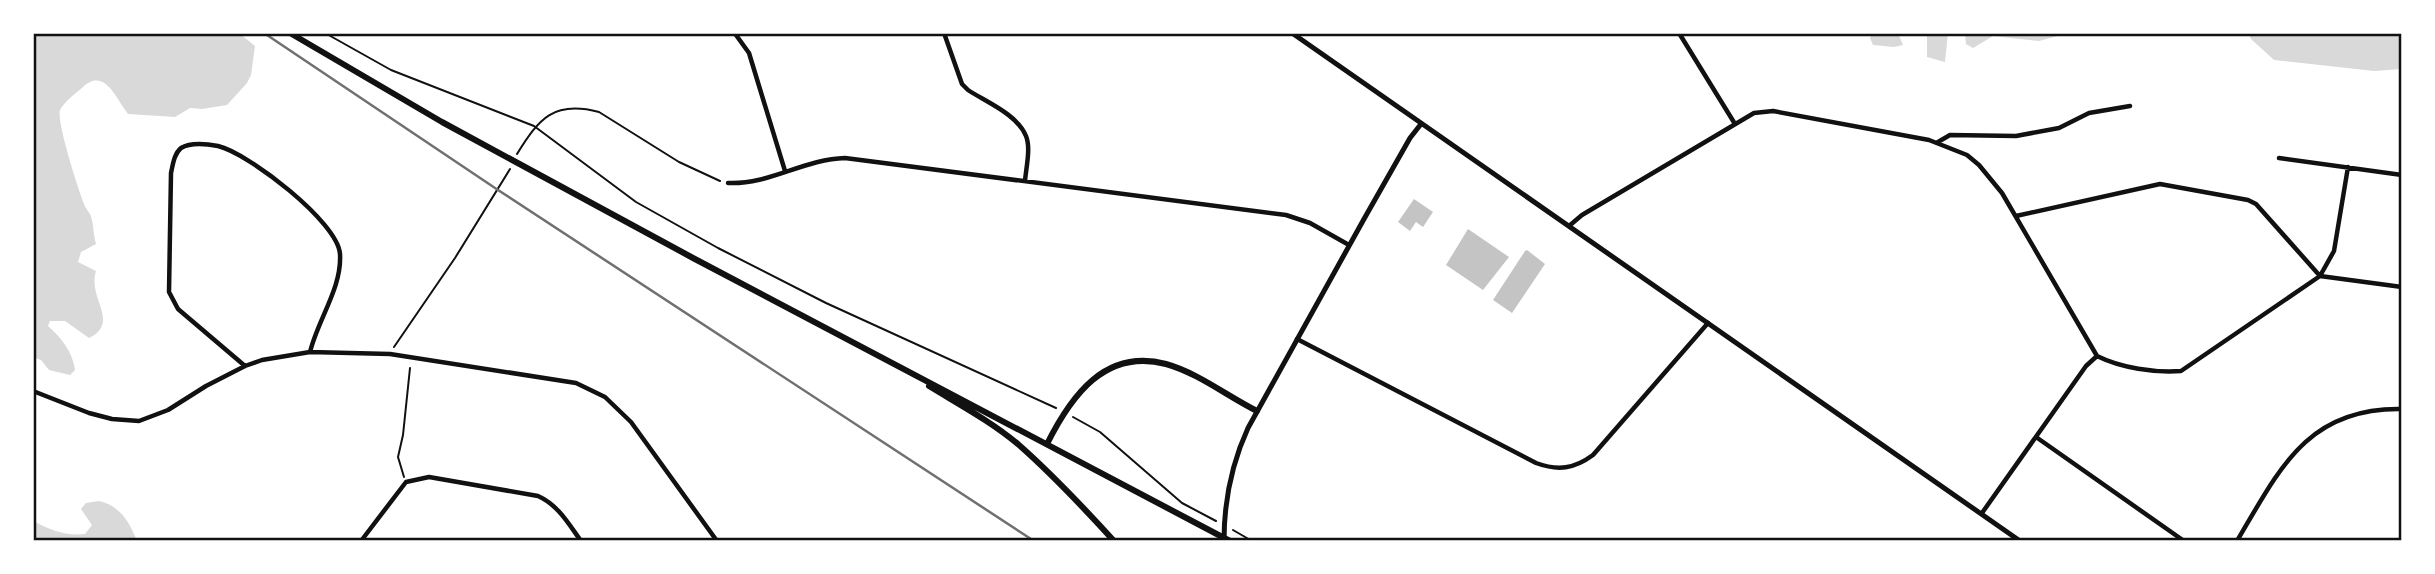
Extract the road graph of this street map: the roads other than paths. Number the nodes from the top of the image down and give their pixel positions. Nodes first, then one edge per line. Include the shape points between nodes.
1 (290, 33) edge
2 (944, 33) edge
3 (1292, 33) edge
4 (1679, 33) edge
5 (736, 34) edge
6 (2130, 106) dead end
7 (1421, 124) junction
8 (1735, 124) junction
9 (1937, 143) junction
10 (2278, 158) dead end
11 (2348, 167) junction
12 (785, 171) junction
13 (2402, 174) edge
14 (1026, 181) junction
15 (728, 183) road end
16 (2016, 216) junction
17 (1569, 226) junction
18 (1349, 245) junction
19 (2320, 276) junction
20 (2402, 287) edge
21 (1708, 323) junction
22 (1297, 339) junction
23 (310, 352) junction
24 (2097, 356) junction
25 (886, 359) junction
26 (245, 366) junction
27 (33, 391) edge
28 (2402, 409) edge
29 (1257, 411) junction
30 (2036, 437) junction
31 (1047, 444) junction
32 (1982, 513) junction
33 (363, 540) edge
34 (581, 541) edge
35 (717, 541) edge
36 (1114, 541) edge
37 (1224, 541) edge
38 (1230, 541) edge
39 (2020, 541) edge
40 (2184, 541) edge
41 (2237, 541) edge

1 - 25 main road via 488,148
2 - 14 street via 962,84 1012,118 1026,135
3 - 7 street
4 - 8 street
5 - 12 street via 749,53
6 - 9 street via 2090,113 2059,128 2016,136 1950,135
7 - 17 street
7 - 18 street
8 - 9 street via 1754,113 1773,111
8 - 17 street
9 - 16 street via 1979,165
10 - 11 street
11 - 13 street
11 - 19 street via 2334,251
12 - 14 street via 814,161 845,158
12 - 15 street via 756,181
14 - 18 street via 1286,215
16 - 19 street via 2160,184 2248,200
16 - 24 street
17 - 21 street
18 - 22 street
19 - 20 street
19 - 24 street via 2181,371 2164,372
21 - 22 street via 1593,455 1560,469 1536,463
21 - 32 street
22 - 29 street
23 - 26 street
23 - 26 street via 339,271 335,238 303,201 236,153 194,144 180,149 171,173 169,292 178,309
23 - 35 street via 390,354 554,378 598,393 631,422
24 - 30 street
25 - 31 main road
25 - 36 main road via 1019,446
26 - 27 street via 168,410 139,421 89,413
28 - 41 street via 2372,410 2342,419 2304,441
29 - 31 main road via 1181,370 1157,363 1130,363 1109,369 1079,390
29 - 37 street via 1233,464
30 - 32 street
30 - 40 street
31 - 38 main road
32 - 39 street
33 - 34 street via 406,482 429,477 538,496 559,510

